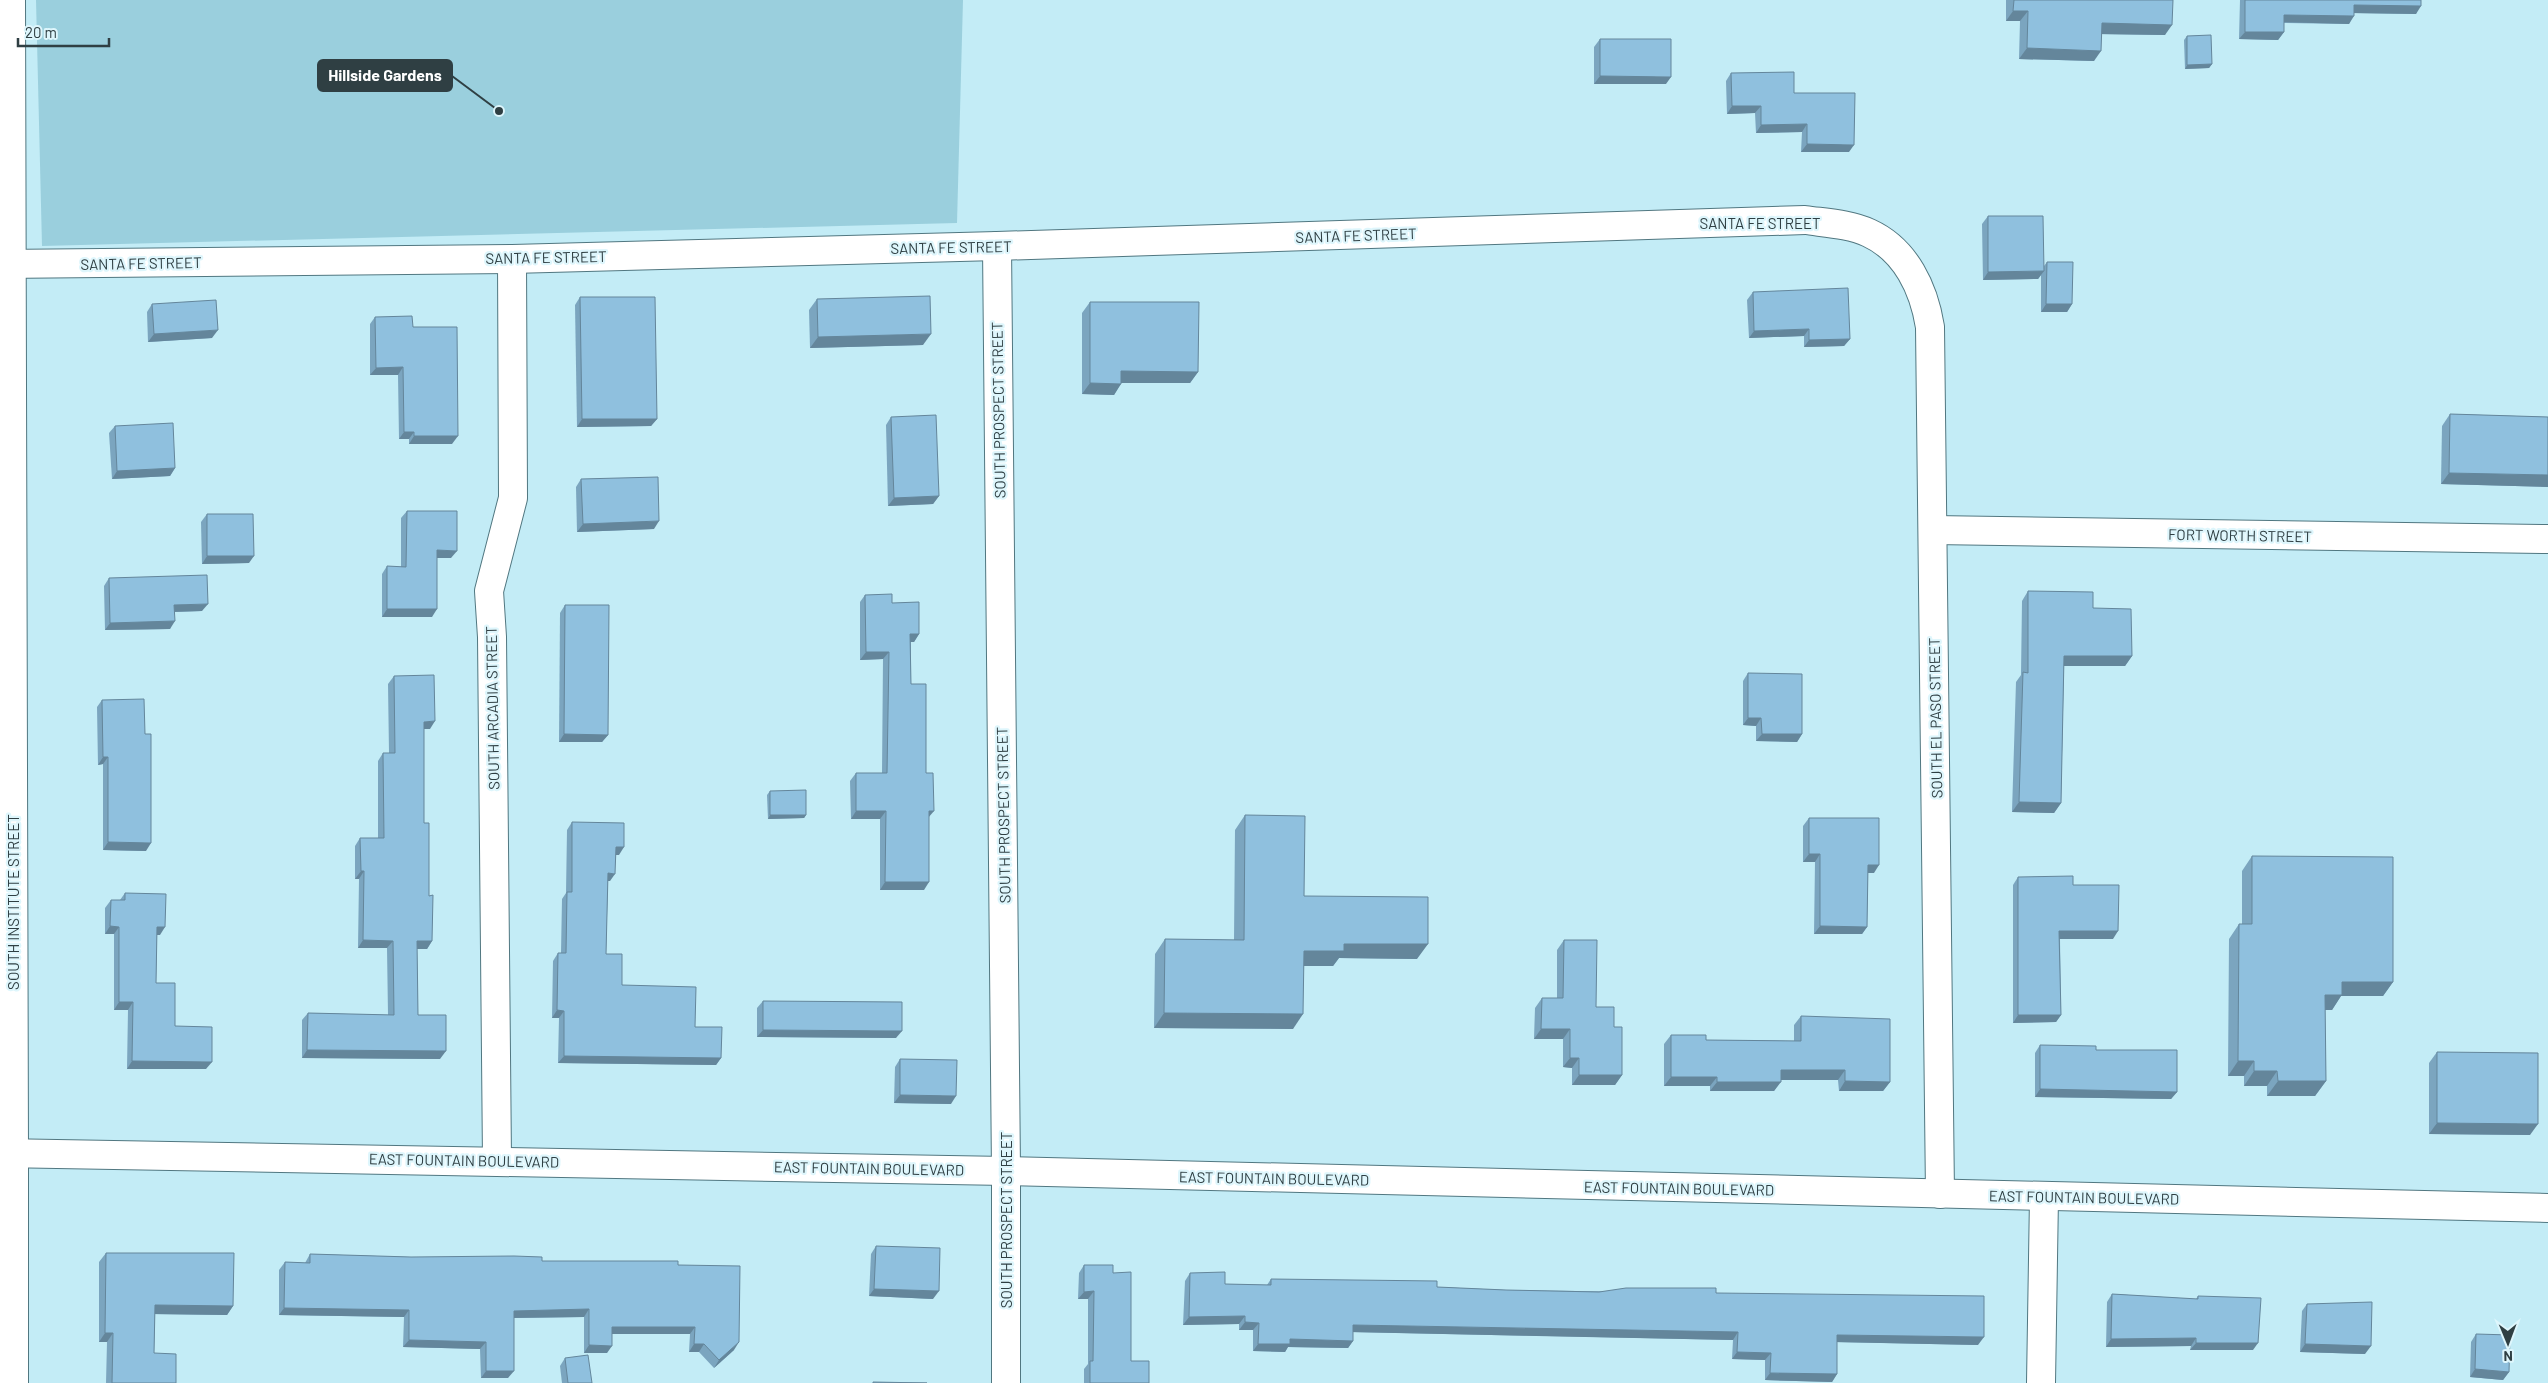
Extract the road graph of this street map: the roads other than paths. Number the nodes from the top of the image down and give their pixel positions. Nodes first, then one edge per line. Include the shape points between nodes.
1 (10, 0) edge
2 (997, 246) junction
3 (1894, 250) joint
4 (512, 259) junction
5 (6, 264) edge
6 (1933, 530) junction
7 (2548, 539) edge
8 (7, 1153) edge
9 (497, 1160) junction
10 (1006, 1171) junction
11 (1940, 1194) junction
12 (2044, 1196) junction
13 (2548, 1208) edge
14 (14, 1383) edge
15 (1006, 1383) edge
16 (2041, 1383) edge

1 - 5 street, SOUTH INSTITUTE STREET
2 - 3 street, SANTA FE STREET via 1805,220 1841,224 1870,233
2 - 4 street, SANTA FE STREET
2 - 10 street, SOUTH PROSPECT STREET
3 - 6 street, SOUTH EL PASO STREET via 1914,276 1922,293 1930,327
4 - 5 street, SANTA FE STREET
4 - 9 street, SOUTH ARCADIA STREET via 513,498 489,590
5 - 8 street, SOUTH INSTITUTE STREET
6 - 7 street, FORT WORTH STREET
6 - 11 street, SOUTH EL PASO STREET
8 - 9 street, EAST FOUNTAIN BOULEVARD
8 - 14 street, SOUTH INSTITUTE STREET
9 - 10 street, EAST FOUNTAIN BOULEVARD
10 - 11 street, EAST FOUNTAIN BOULEVARD
10 - 15 street, SOUTH PROSPECT STREET
11 - 12 street, EAST FOUNTAIN BOULEVARD
12 - 13 street, EAST FOUNTAIN BOULEVARD
12 - 16 street

